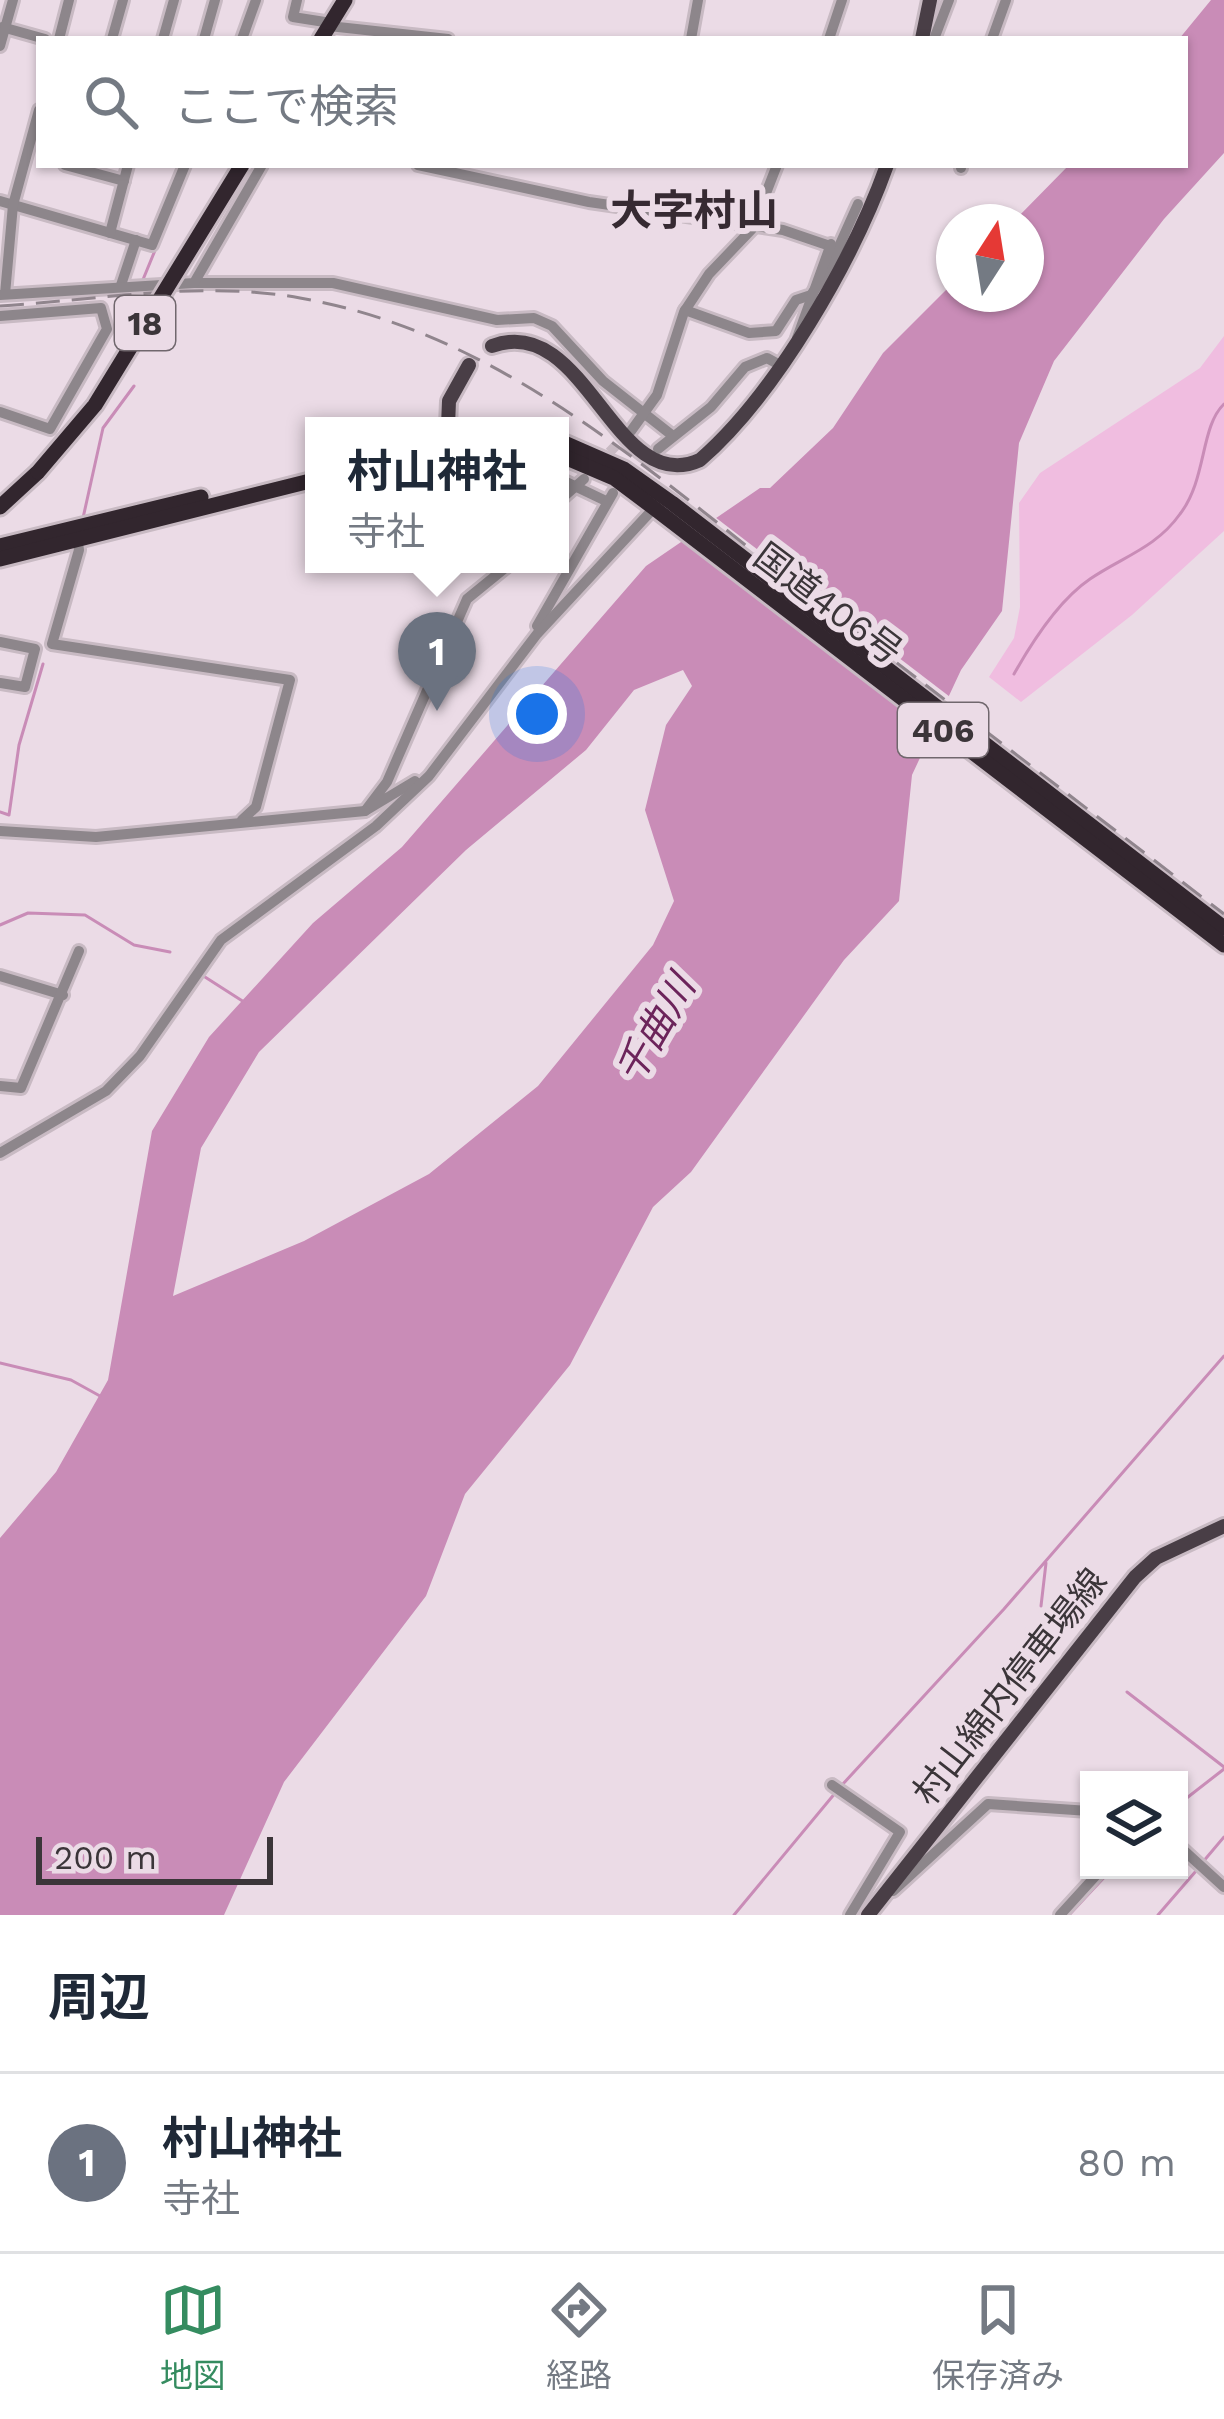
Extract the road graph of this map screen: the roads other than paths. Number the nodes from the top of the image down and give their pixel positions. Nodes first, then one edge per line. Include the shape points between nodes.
1 (13, 0) edge
2 (70, 0) edge
3 (123, 0) edge
4 (174, 0) edge
5 (215, 0) edge
6 (256, 0) edge
7 (297, 0) edge
8 (345, 0) edge
9 (698, 0) edge
10 (842, 0) edge
11 (930, 0) edge
12 (949, 0) edge
13 (1006, 0) edge
14 (2, 27) edge
15 (327, 30) edge
16 (36, 36) edge
17 (60, 36) edge
18 (113, 36) edge
19 (164, 36) edge
20 (205, 36) edge
21 (243, 36) edge
22 (408, 36) edge
23 (692, 36) edge
24 (830, 36) edge
25 (923, 36) edge
26 (935, 36) edge
27 (993, 36) edge
28 (0, 46) edge
29 (33, 156) edge
30 (80, 168) edge
31 (127, 168) edge
32 (183, 168) edge
33 (240, 168) edge
34 (260, 168) edge
35 (432, 168) edge
36 (776, 168) edge
37 (885, 170) edge
38 (124, 181) junction
39 (6, 203) edge
40 (858, 204) junction
41 (752, 229) junction
42 (110, 232) junction
43 (136, 240) junction
44 (830, 246) junction
45 (194, 283) junction
46 (121, 284) junction
47 (3, 294) edge
48 (811, 295) junction
49 (685, 310) junction
50 (0, 316) edge
51 (797, 342) junction
52 (492, 346) dead end
53 (778, 364) junction
54 (469, 365) dead end
55 (0, 412) edge
56 (647, 415) junction
57 (448, 417) edge
58 (631, 431) tunnel mouth
59 (674, 436) junction
60 (569, 445) edge
61 (658, 449) dead end
62 (569, 459) edge
63 (305, 472) edge
64 (569, 480) edge
65 (305, 482) edge
66 (580, 482) junction
67 (569, 492) edge
68 (0, 507) edge
69 (663, 508) junction
70 (77, 533) junction
71 (3, 543) edge
72 (0, 559) edge
73 (499, 573) edge
74 (537, 634) junction
75 (0, 642) edge
76 (52, 644) junction
77 (34, 658) junction
78 (0, 683) edge
79 (429, 776) junction
80 (365, 811) junction
81 (242, 820) junction
82 (0, 831) edge
83 (1224, 928) edge
84 (1224, 945) edge
85 (79, 951) dead end
86 (0, 976) edge
87 (63, 994) junction
88 (0, 1086) edge
89 (0, 1153) edge
90 (1224, 1526) edge
91 (838, 1789) dead end
92 (1080, 1810) edge
93 (1188, 1854) edge
94 (1093, 1879) edge
95 (1224, 1887) edge
96 (888, 1891) junction
97 (850, 1915) edge
98 (868, 1915) edge
99 (1060, 1915) edge

1 - 14 street
2 - 17 street
3 - 18 street
4 - 19 street
5 - 20 street
6 - 21 street
7 - 15 street via 293,17
8 - 15 highway
9 - 23 street
10 - 24 street
11 - 25 main road
12 - 26 street
13 - 27 street
14 - 16 street
14 - 28 street
15 - 22 street
29 - 39 street
30 - 38 street
31 - 38 street
32 - 43 street via 155,242
33 - 68 highway, 18, bridge via 95,405
34 - 45 street
35 - 41 street via 589,202 706,214
36 - 41 street
37 - 40 street
37 - 51 main road via 844,264
38 - 42 street
39 - 42 street
39 - 47 street
40 - 44 street
40 - 48 street
41 - 44 street
41 - 49 street
42 - 43 street
43 - 46 street
44 - 48 street
45 - 46 street via 134,290
45 - 56 street via 333,284 497,320 534,318 562,334
46 - 47 street
48 - 49 street via 800,295 768,334
48 - 51 street
49 - 56 street
50 - 55 street via 101,308 107,329 50,429
51 - 53 main road
52 - 53 main road via 512,339 540,347 566,364 638,448 676,465 717,446
53 - 59 street via 757,359
54 - 57 main road
56 - 58 street
56 - 59 street
59 - 61 street
60 - 69 highway, 国道406号 / 406 via 610,462
62 - 69 highway, 国道406号 / 406
63 - 70 highway
64 - 66 street
65 - 70 highway
66 - 67 street
66 - 74 street via 609,497
69 - 74 street
69 - 83 highway, 国道406号 / 406
69 - 84 highway, 国道406号 / 406
70 - 71 highway
70 - 72 highway
70 - 76 street
73 - 80 street via 467,599 387,782
74 - 79 street
75 - 77 street via 35,649
76 - 77 street via 47,660
76 - 81 street via 290,680 256,807
77 - 78 street via 25,687
79 - 80 street
79 - 89 street via 376,826 221,940 106,1091
80 - 81 street
81 - 82 street via 96,837
85 - 87 street
86 - 87 street
87 - 88 street via 21,1088
90 - 96 main road, 村山綿内停車場線 via 1156,1558 1135,1577
91 - 97 street via 900,1832
92 - 96 street via 988,1804
93 - 95 street
94 - 99 street
96 - 98 main road, 村山綿内停車場線

